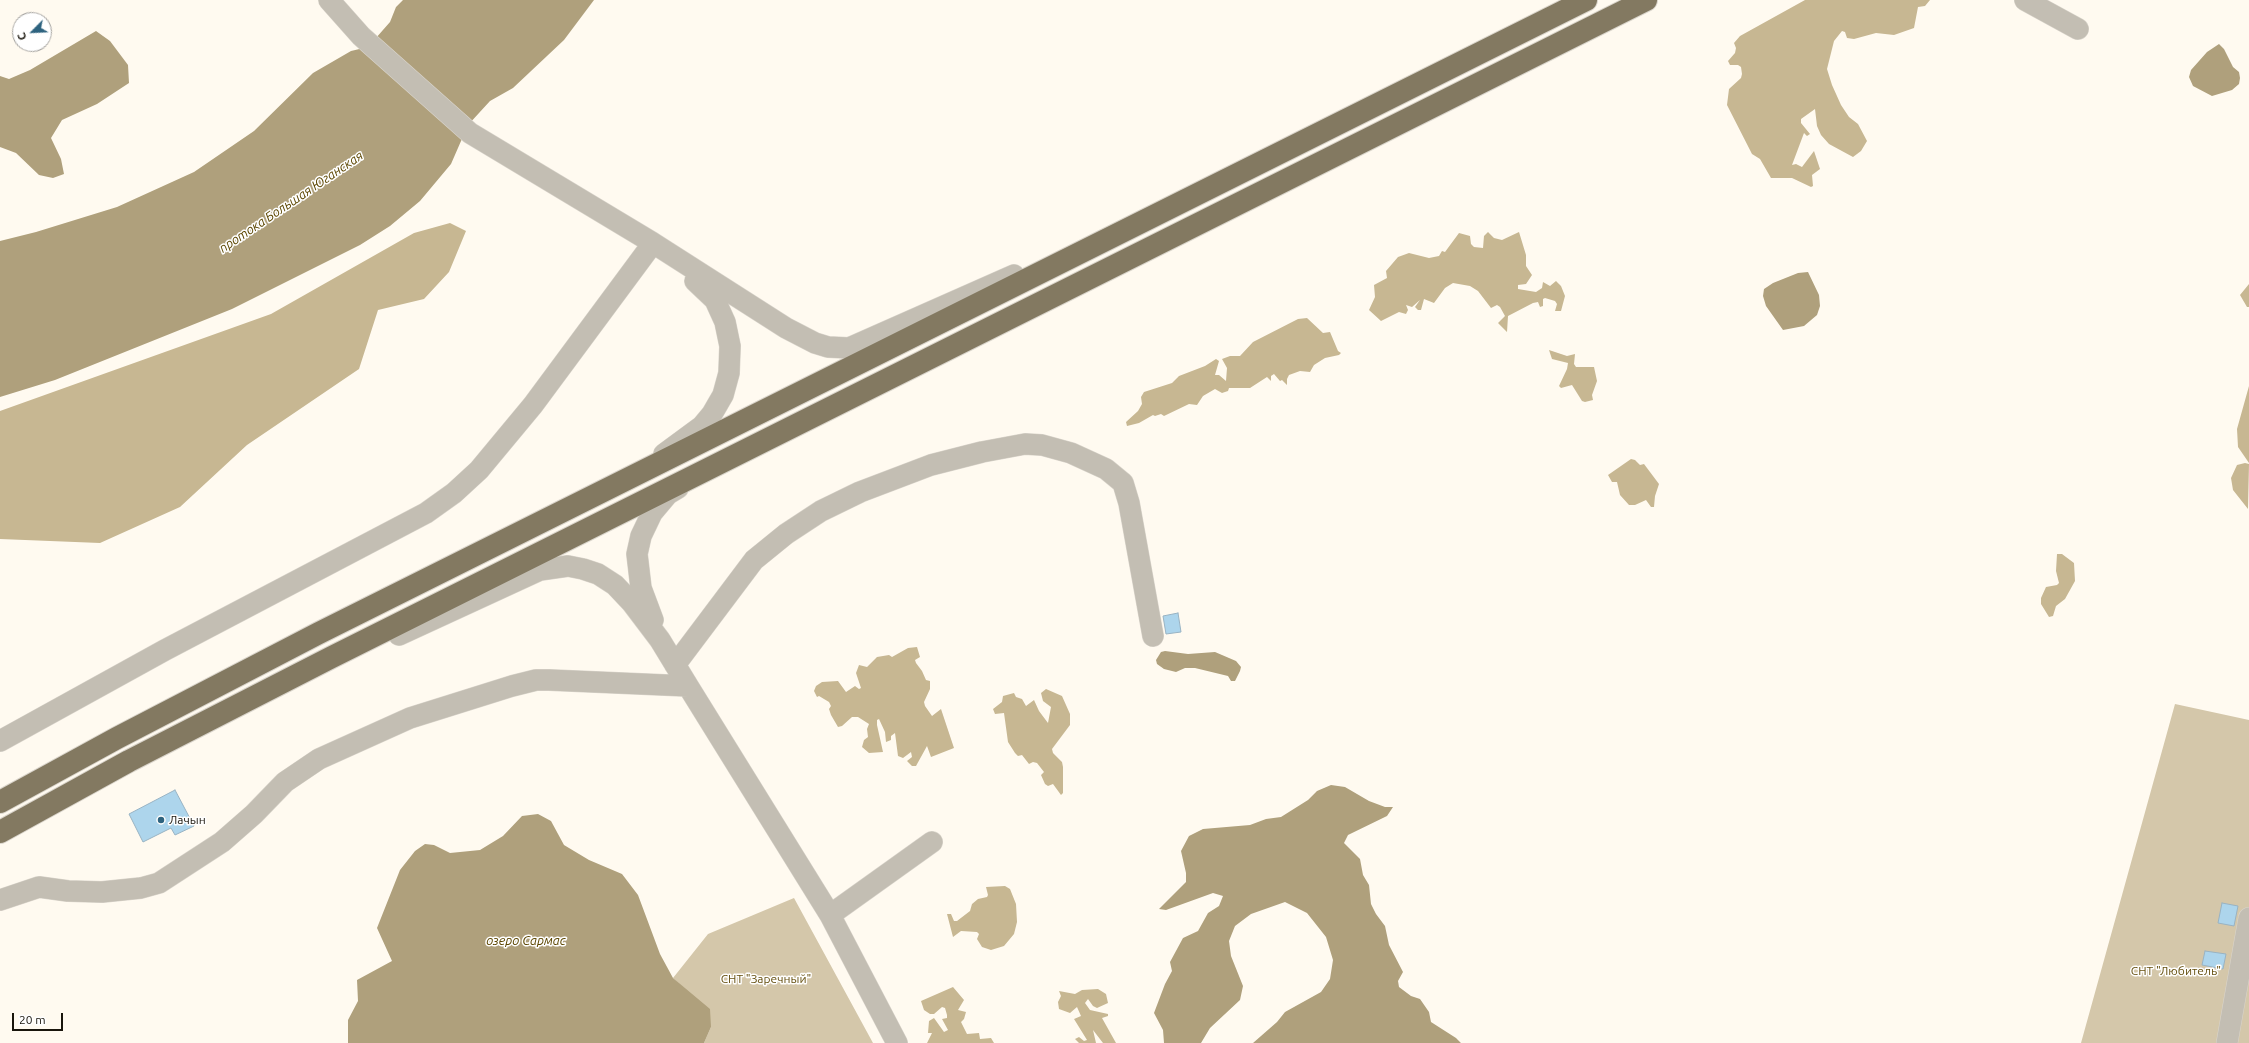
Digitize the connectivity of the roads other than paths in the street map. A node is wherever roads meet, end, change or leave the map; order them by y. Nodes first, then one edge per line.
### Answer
1 (329, 0) edge
2 (1586, 0) edge
3 (1646, 0) edge
4 (2025, 0) edge
5 (2078, 29) dead end
6 (1148, 220) junction
7 (661, 249) junction
8 (698, 473) junction
9 (631, 478) junction
10 (1153, 636) dead end
11 (660, 640) junction
12 (332, 657) junction
13 (675, 664) junction
14 (688, 686) junction
15 (0, 741) edge
16 (0, 802) edge
17 (0, 832) edge
18 (932, 842) dead end
19 (0, 900) edge
20 (830, 915) junction
21 (2249, 918) edge
22 (897, 1043) edge
23 (2227, 1043) edge

1 - 7 street
2 - 6 highway
3 - 8 highway
4 - 5 street
6 - 7 street
6 - 9 highway
7 - 9 street
7 - 15 street
8 - 11 street
8 - 12 highway
9 - 16 highway
10 - 13 street
11 - 12 street
11 - 13 street
12 - 17 highway
13 - 14 street
14 - 19 street
14 - 20 street
18 - 20 street
20 - 22 street
21 - 23 street

